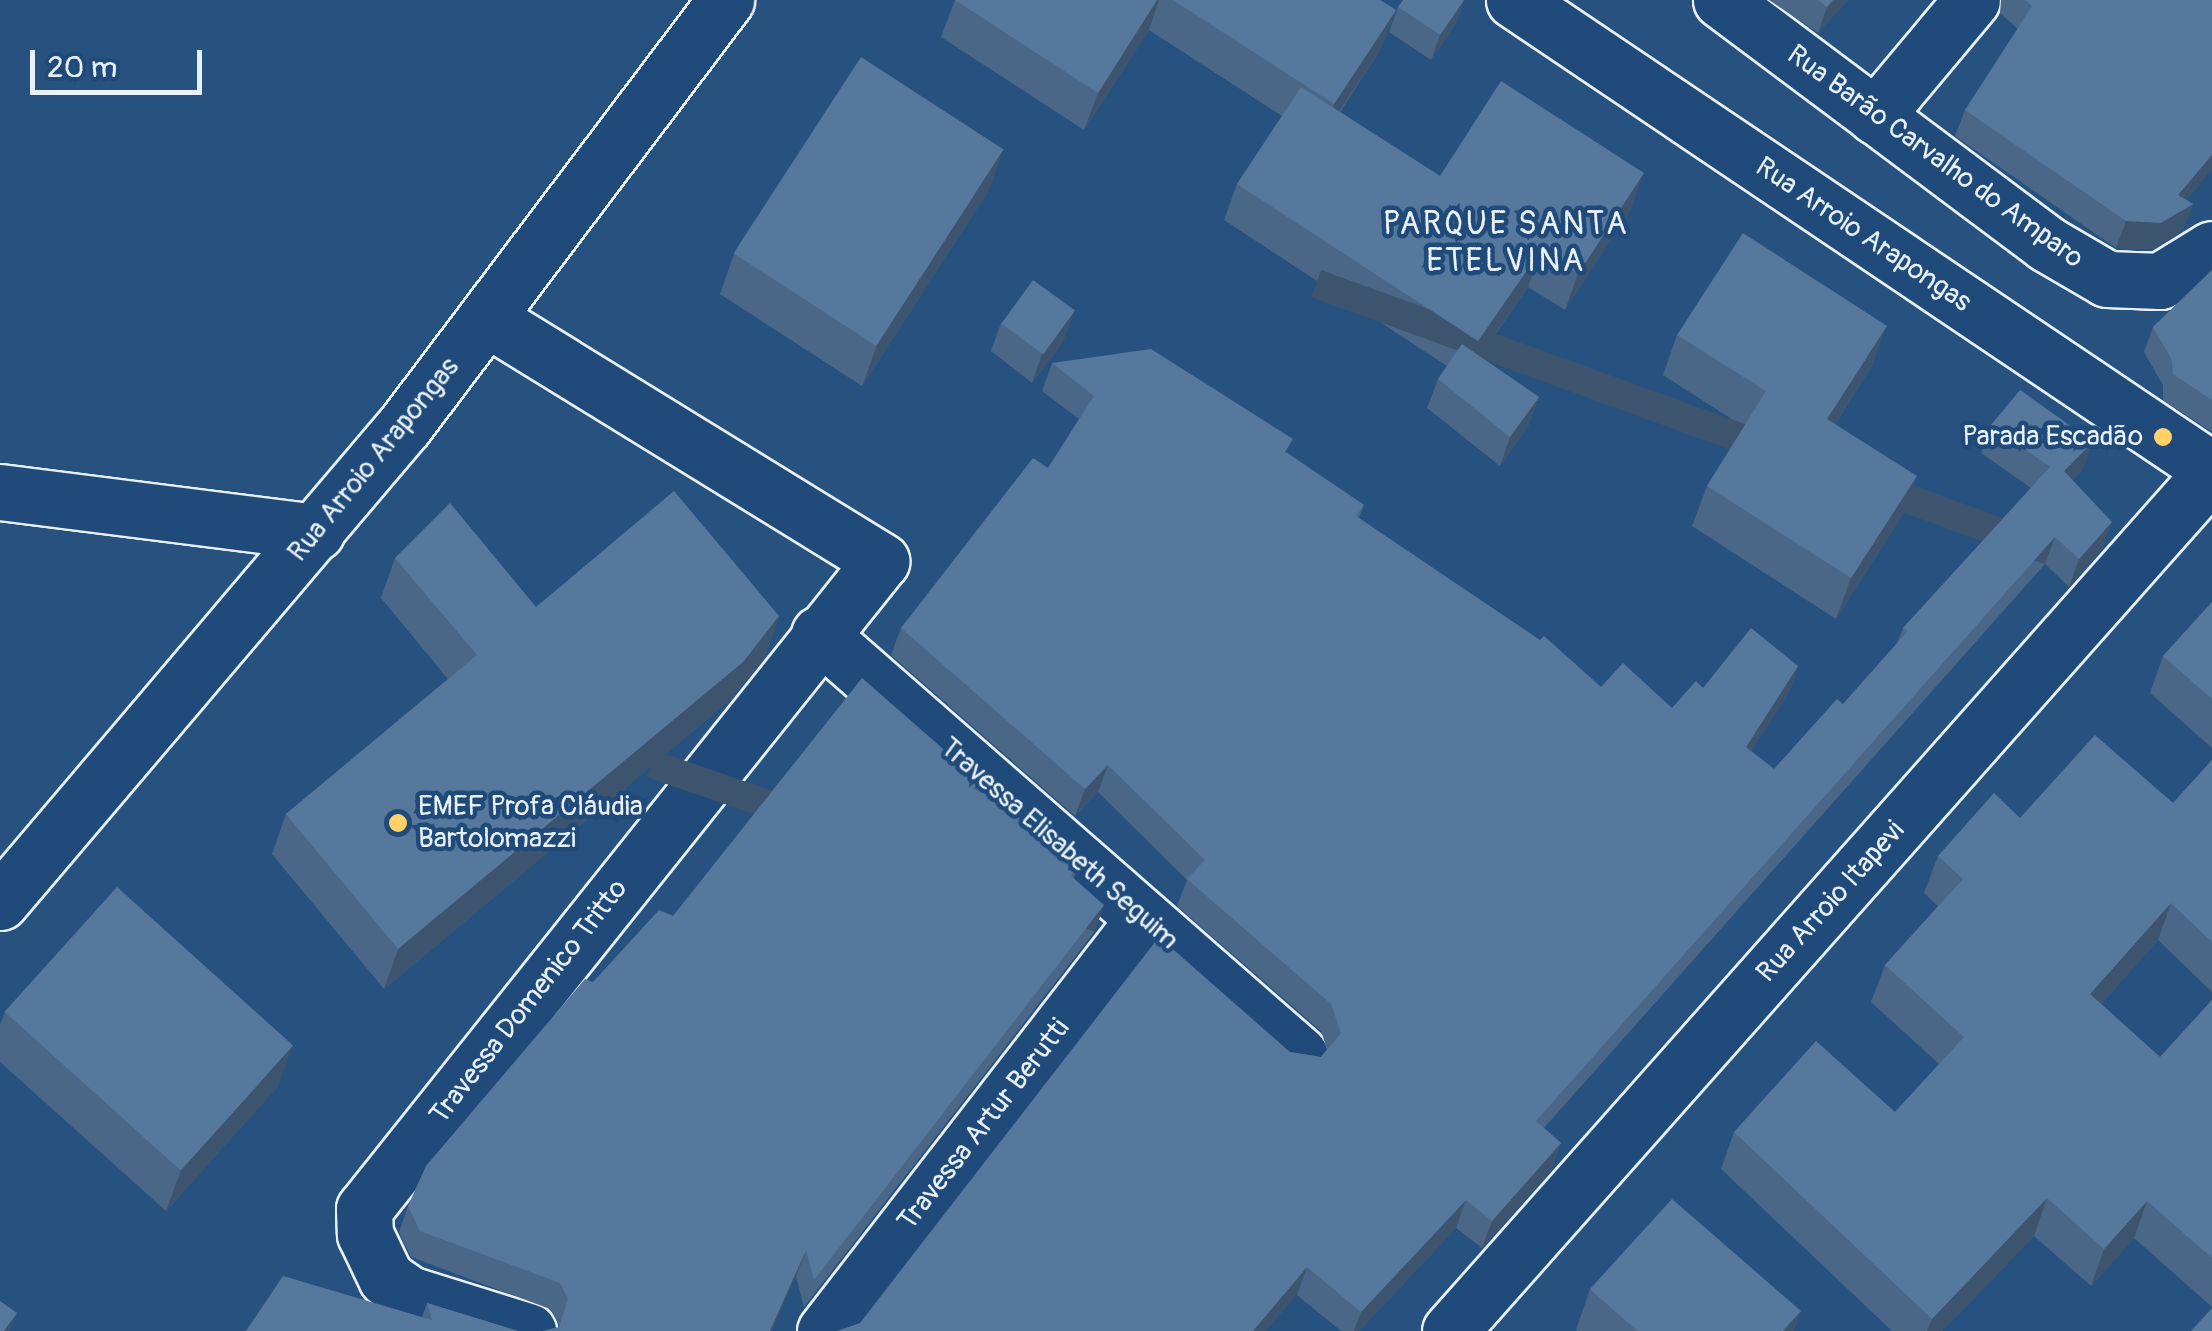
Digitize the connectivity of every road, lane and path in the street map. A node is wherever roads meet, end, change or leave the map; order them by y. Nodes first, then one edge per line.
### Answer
1 (726, 0) edge
2 (1514, 0) edge
3 (1721, 0) edge
4 (1972, 0) edge
5 (1875, 116) junction
6 (2212, 249) edge
7 (488, 319) junction
8 (2212, 471) edge
9 (0, 492) edge
10 (316, 532) junction
11 (819, 634) junction
12 (0, 902) edge
13 (1144, 919) junction
14 (1300, 1055) edge
15 (528, 1331) edge
16 (825, 1331) edge
17 (1450, 1331) edge

1 - 7 street, Rua Arroio Arapongas
2 - 8 street, Rua Arroio Arapongas
3 - 5 street, Rua Barão Carvalho do Amparo
4 - 5 street
5 - 6 street, Rua Barão Carvalho do Amparo
7 - 10 street, Rua Arroio Arapongas
7 - 11 street, Travessa Domenico Tritto
8 - 17 street, Rua Arroio Itapevi
9 - 10 street
10 - 12 street, Rua Arroio Arapongas
11 - 13 street, Travessa Elisabeth Seguim
11 - 15 street, Travessa Domenico Tritto
13 - 14 street, Travessa Elisabeth Seguim
13 - 16 street, Travessa Artur Berutti

